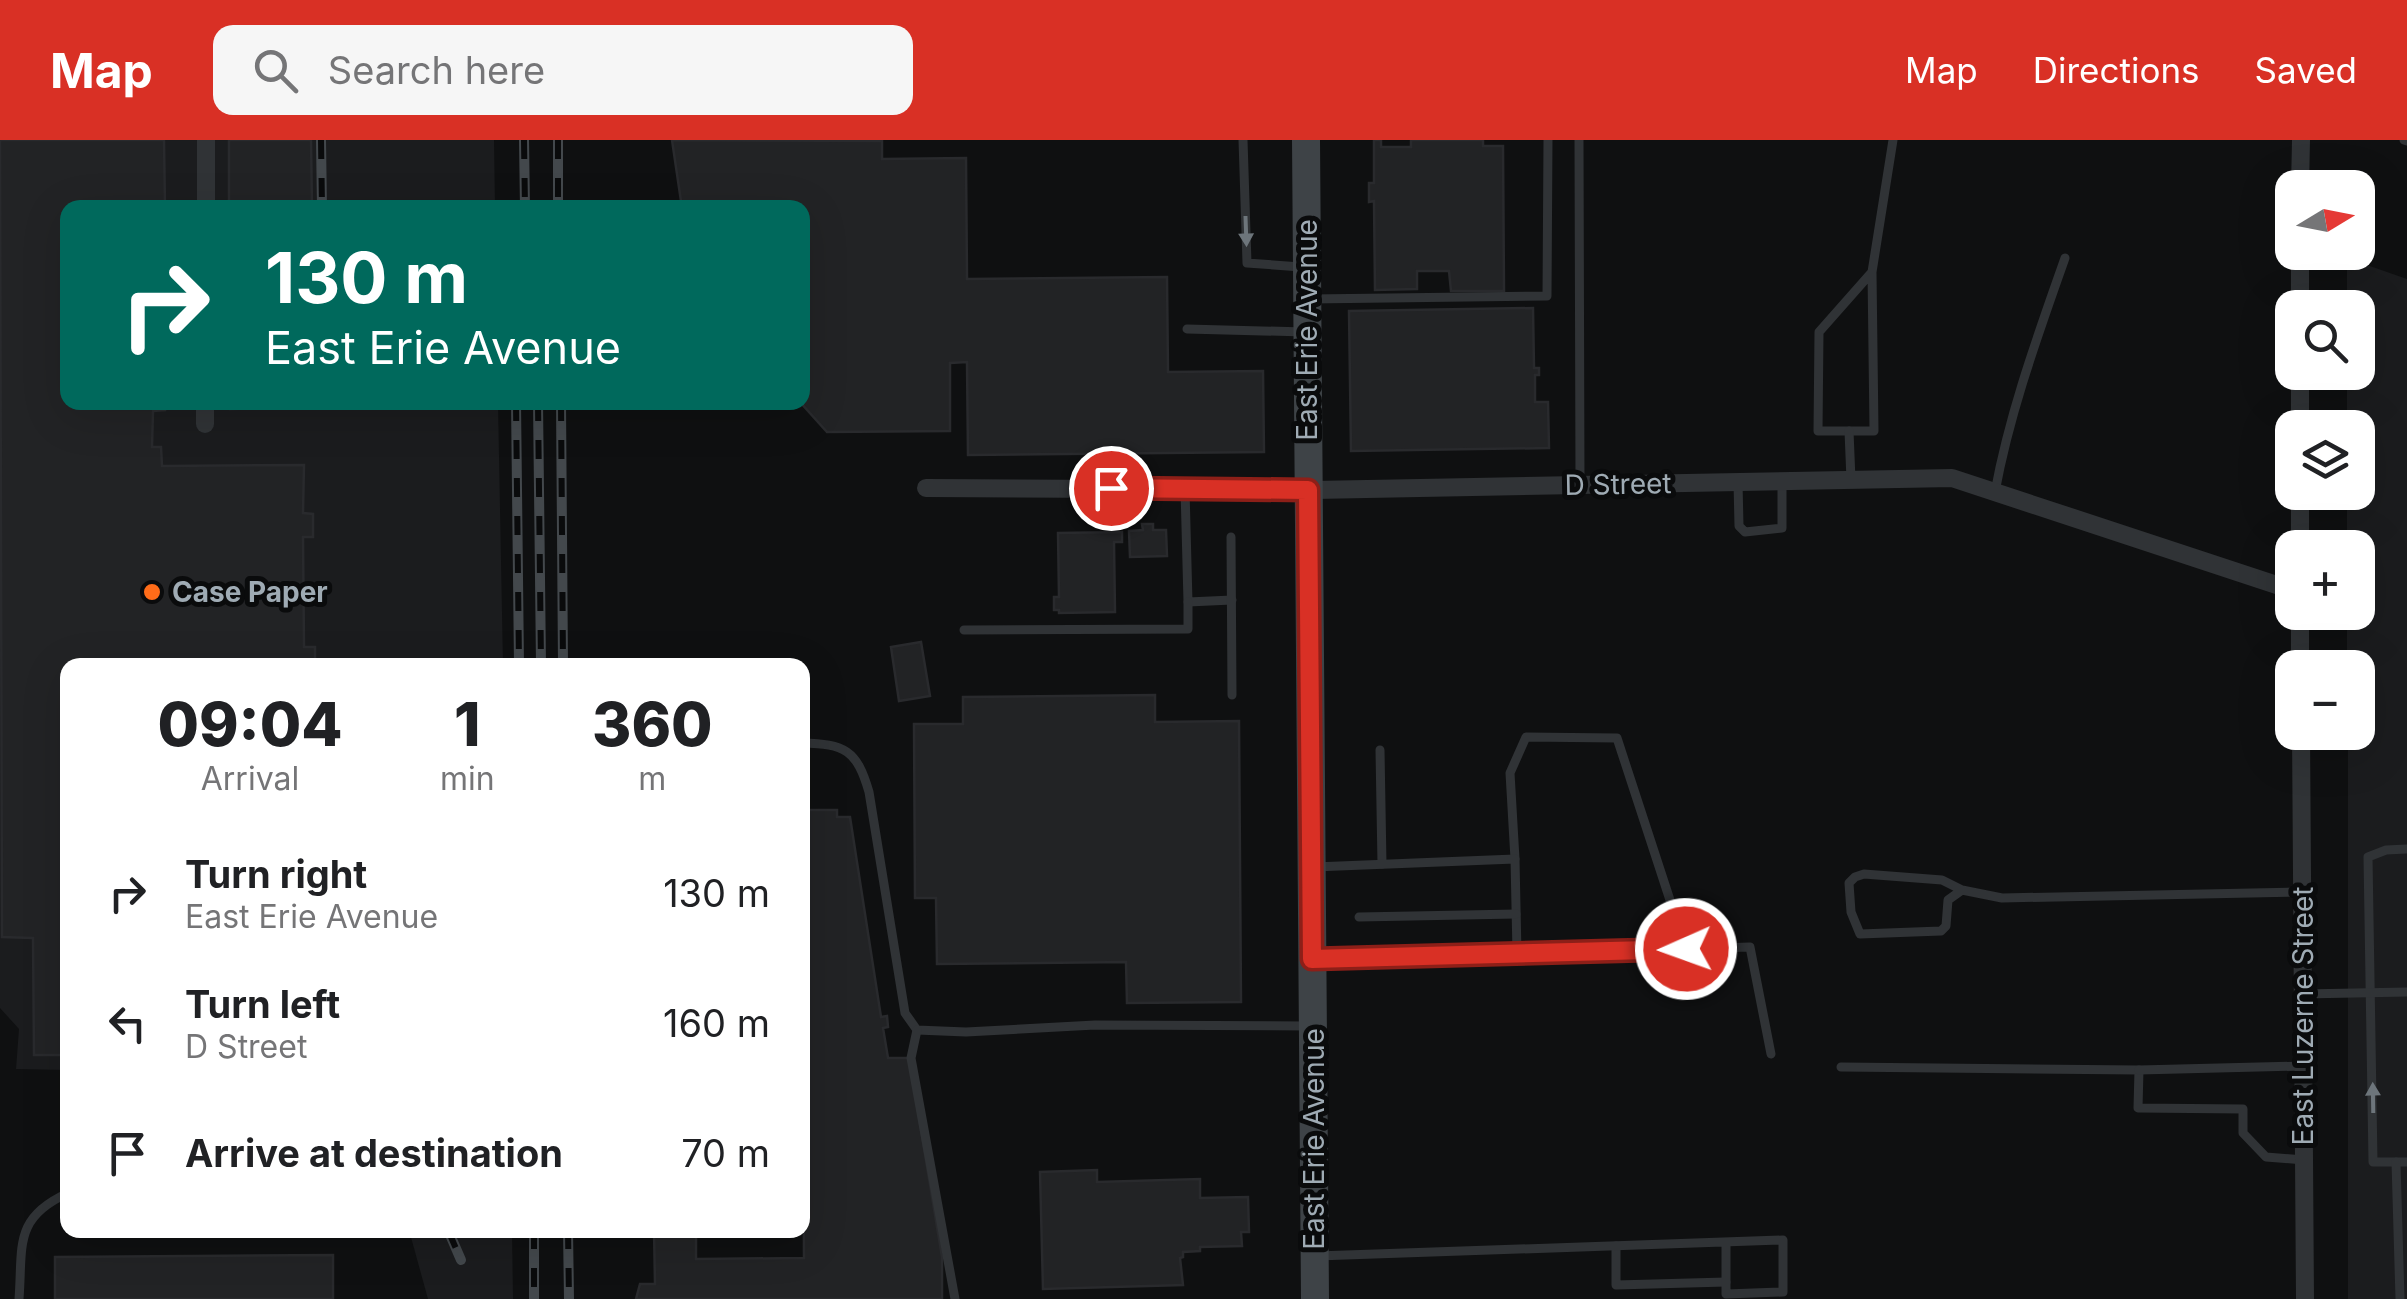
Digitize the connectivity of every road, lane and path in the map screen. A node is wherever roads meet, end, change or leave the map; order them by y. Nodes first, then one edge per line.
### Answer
1 (206, 140) edge
2 (1244, 140) edge
3 (1306, 140) edge
4 (1548, 140) edge
5 (1579, 140) edge
6 (1892, 140) edge
7 (2300, 140) edge
8 (2300, 170) edge
9 (206, 200) edge
10 (2065, 258) dead end
11 (1307, 267) junction
12 (1872, 272) junction
13 (1307, 300) junction
14 (1187, 329) dead end
15 (1307, 332) junction
16 (205, 410) edge
17 (205, 424) dead end
18 (1850, 431) junction
19 (1851, 480) junction
20 (1782, 481) junction
21 (1738, 482) junction
22 (1580, 485) junction
23 (926, 488) dead end
24 (1185, 489) junction
25 (1308, 490) junction
26 (1995, 492) junction
27 (1232, 537) dead end
28 (2275, 584) edge
29 (1232, 600) junction
30 (1188, 602) junction
31 (964, 630) dead end
32 (1232, 695) dead end
33 (810, 743) edge
34 (1380, 750) dead end
35 (2301, 750) edge
36 (2407, 850) edge
37 (1515, 859) junction
38 (1382, 864) junction
39 (1312, 867) junction
40 (1962, 890) junction
41 (2302, 892) junction
42 (1516, 914) junction
43 (1359, 917) dead end
44 (1686, 949) junction
45 (1517, 954) junction
46 (1312, 959) junction
47 (2371, 992) junction
48 (2407, 992) edge
49 (2303, 994) junction
50 (1313, 1026) junction
51 (917, 1030) junction
52 (1771, 1054) dead end
53 (2303, 1066) junction
54 (1841, 1068) dead end
55 (2139, 1070) junction
56 (2304, 1160) junction
57 (2402, 1162) edge
58 (60, 1196) edge
59 (1726, 1242) junction
60 (1616, 1246) junction
61 (1315, 1256) junction
62 (1726, 1282) junction
63 (19, 1299) edge
64 (955, 1299) edge
65 (1315, 1299) edge
66 (2305, 1299) edge
67 (2400, 1299) edge

1 - 9 street
2 -> 11 lane
3 - 11 main road, East Erie Avenue
4 - 13 lane
5 - 22 lane
6 - 12 lane
7 - 8 street
10 - 26 lane
11 - 13 main road, East Erie Avenue
12 - 18 lane
12 - 18 lane
13 - 15 main road, East Erie Avenue
14 - 15 lane
15 - 25 main road, East Erie Avenue
16 - 17 street
18 - 19 lane
19 - 20 street, D Street
19 - 26 street, D Street
20 - 21 street, D Street
20 - 21 lane
21 - 22 street, D Street
22 - 25 street, D Street
23 - 24 street, D Street
24 - 25 street, D Street
24 - 30 lane
25 - 39 main road, East Erie Avenue
26 - 28 street, D Street
27 - 29 lane
29 - 30 lane
29 - 32 lane
30 - 31 lane
33 - 51 lane
34 - 38 lane
35 - 41 street, East Luzerne Street
36 - 47 lane
37 - 38 lane
37 - 42 lane
37 - 44 lane
38 - 39 lane
39 - 46 main road, East Erie Avenue
40 - 40 lane
40 - 41 lane
41 - 49 street, East Luzerne Street
42 - 43 lane
42 - 45 lane
44 - 45 lane
44 - 52 lane
45 - 46 lane
46 - 50 main road, East Erie Avenue
47 - 48 lane
47 - 49 lane
57 -> 47 lane
49 - 53 street, East Luzerne Street
50 - 51 lane
50 - 61 main road, East Erie Avenue
51 - 64 lane
53 - 55 lane
53 - 56 street, East Luzerne Street
54 - 55 lane
55 - 56 lane
56 - 66 street, East Luzerne Street
57 - 67 lane
58 - 63 lane
59 - 60 lane
59 - 62 lane
59 - 62 lane
60 - 61 lane
60 - 62 lane
61 - 65 main road, East Erie Avenue

